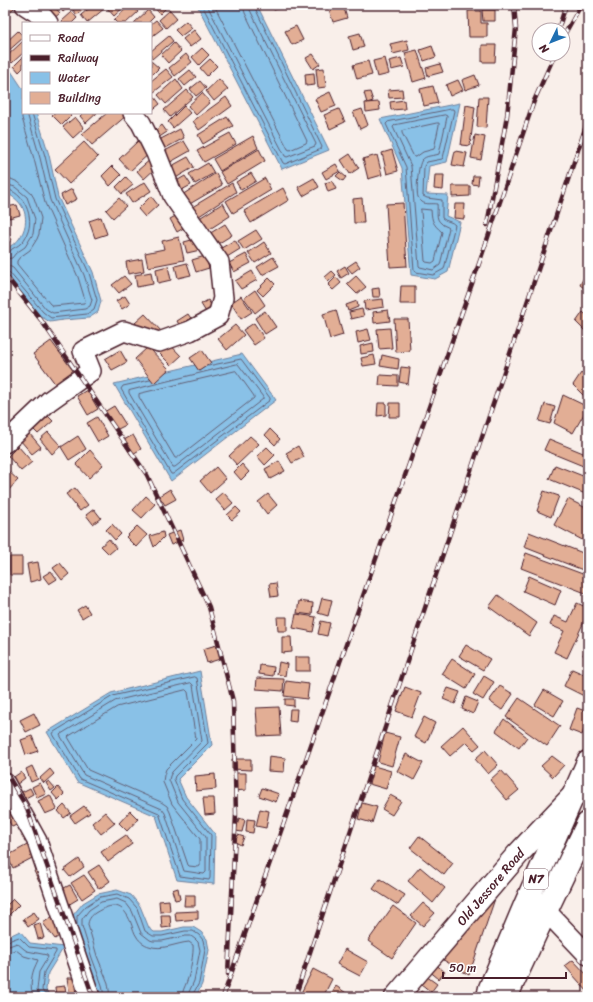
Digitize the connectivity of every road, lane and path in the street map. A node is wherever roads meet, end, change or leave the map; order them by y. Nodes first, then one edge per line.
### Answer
1 (25, 5) edge
2 (47, 22) edge
3 (134, 114) edge
4 (5, 443) edge
5 (588, 762) edge
6 (5, 782) edge
7 (581, 788) edge
8 (588, 823) edge
9 (546, 911) junction
10 (588, 955) edge
11 (90, 997) edge
12 (396, 997) edge
13 (488, 997) edge
14 (506, 997) edge

1 - 2 street
3 - 4 street
5 - 7 main road, N7
6 - 11 street
7 - 12 main road, Old Jessore Road
7 - 13 main road, N7
8 - 9 main road, N7
9 - 10 street
9 - 14 main road, N7

